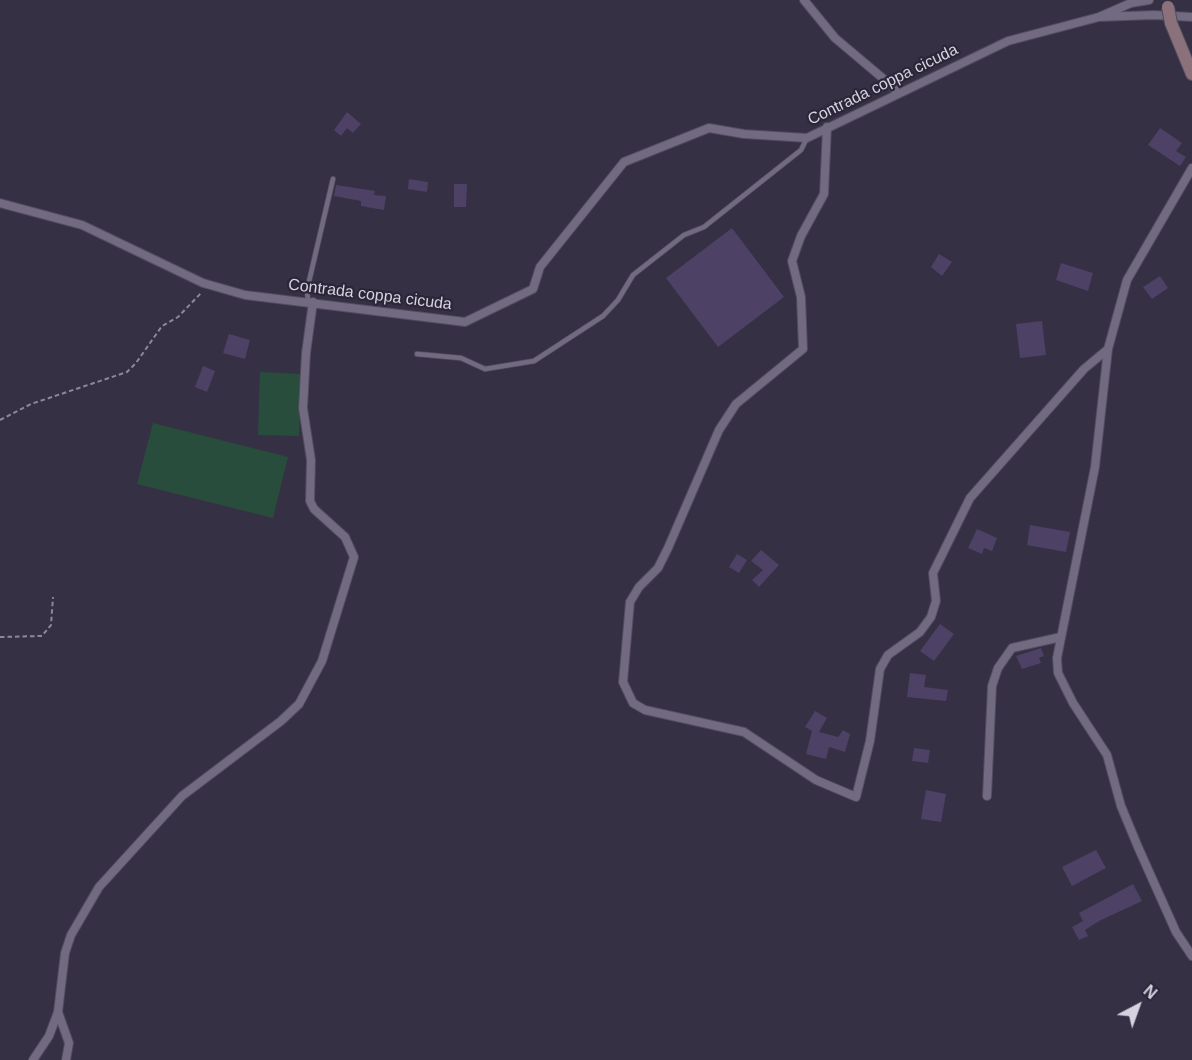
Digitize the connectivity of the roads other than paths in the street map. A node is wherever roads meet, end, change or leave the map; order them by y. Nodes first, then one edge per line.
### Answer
1 (804, 0) edge
2 (1149, 0) edge
3 (1167, 4) edge
4 (1098, 17) junction
5 (1192, 17) edge
6 (1188, 58) edge
7 (1192, 74) edge
8 (897, 94) junction
9 (827, 127) junction
10 (807, 138) junction
11 (1192, 168) edge
12 (333, 179) dead end
13 (0, 203) edge
14 (310, 302) junction
15 (1107, 349) junction
16 (417, 354) dead end
17 (1062, 637) junction
18 (987, 796) dead end
19 (1192, 956) edge
20 (58, 1012) junction
21 (33, 1060) edge
22 (66, 1060) edge

1 - 8 street
2 - 4 street, Contrada coppa cicuda
3 - 6 main road, bridge
4 - 5 street
4 - 8 street, Contrada coppa cicuda
6 - 7 main road
8 - 9 street, Contrada coppa cicuda
9 - 10 street, Contrada coppa cicuda
9 - 15 street
10 - 14 street, Contrada coppa cicuda
10 - 16 lane
11 - 15 street
12 - 14 lane
13 - 14 street, Contrada coppa cicuda
14 - 20 street
15 - 17 street
17 - 18 street
17 - 19 street
20 - 21 street
20 - 22 street

